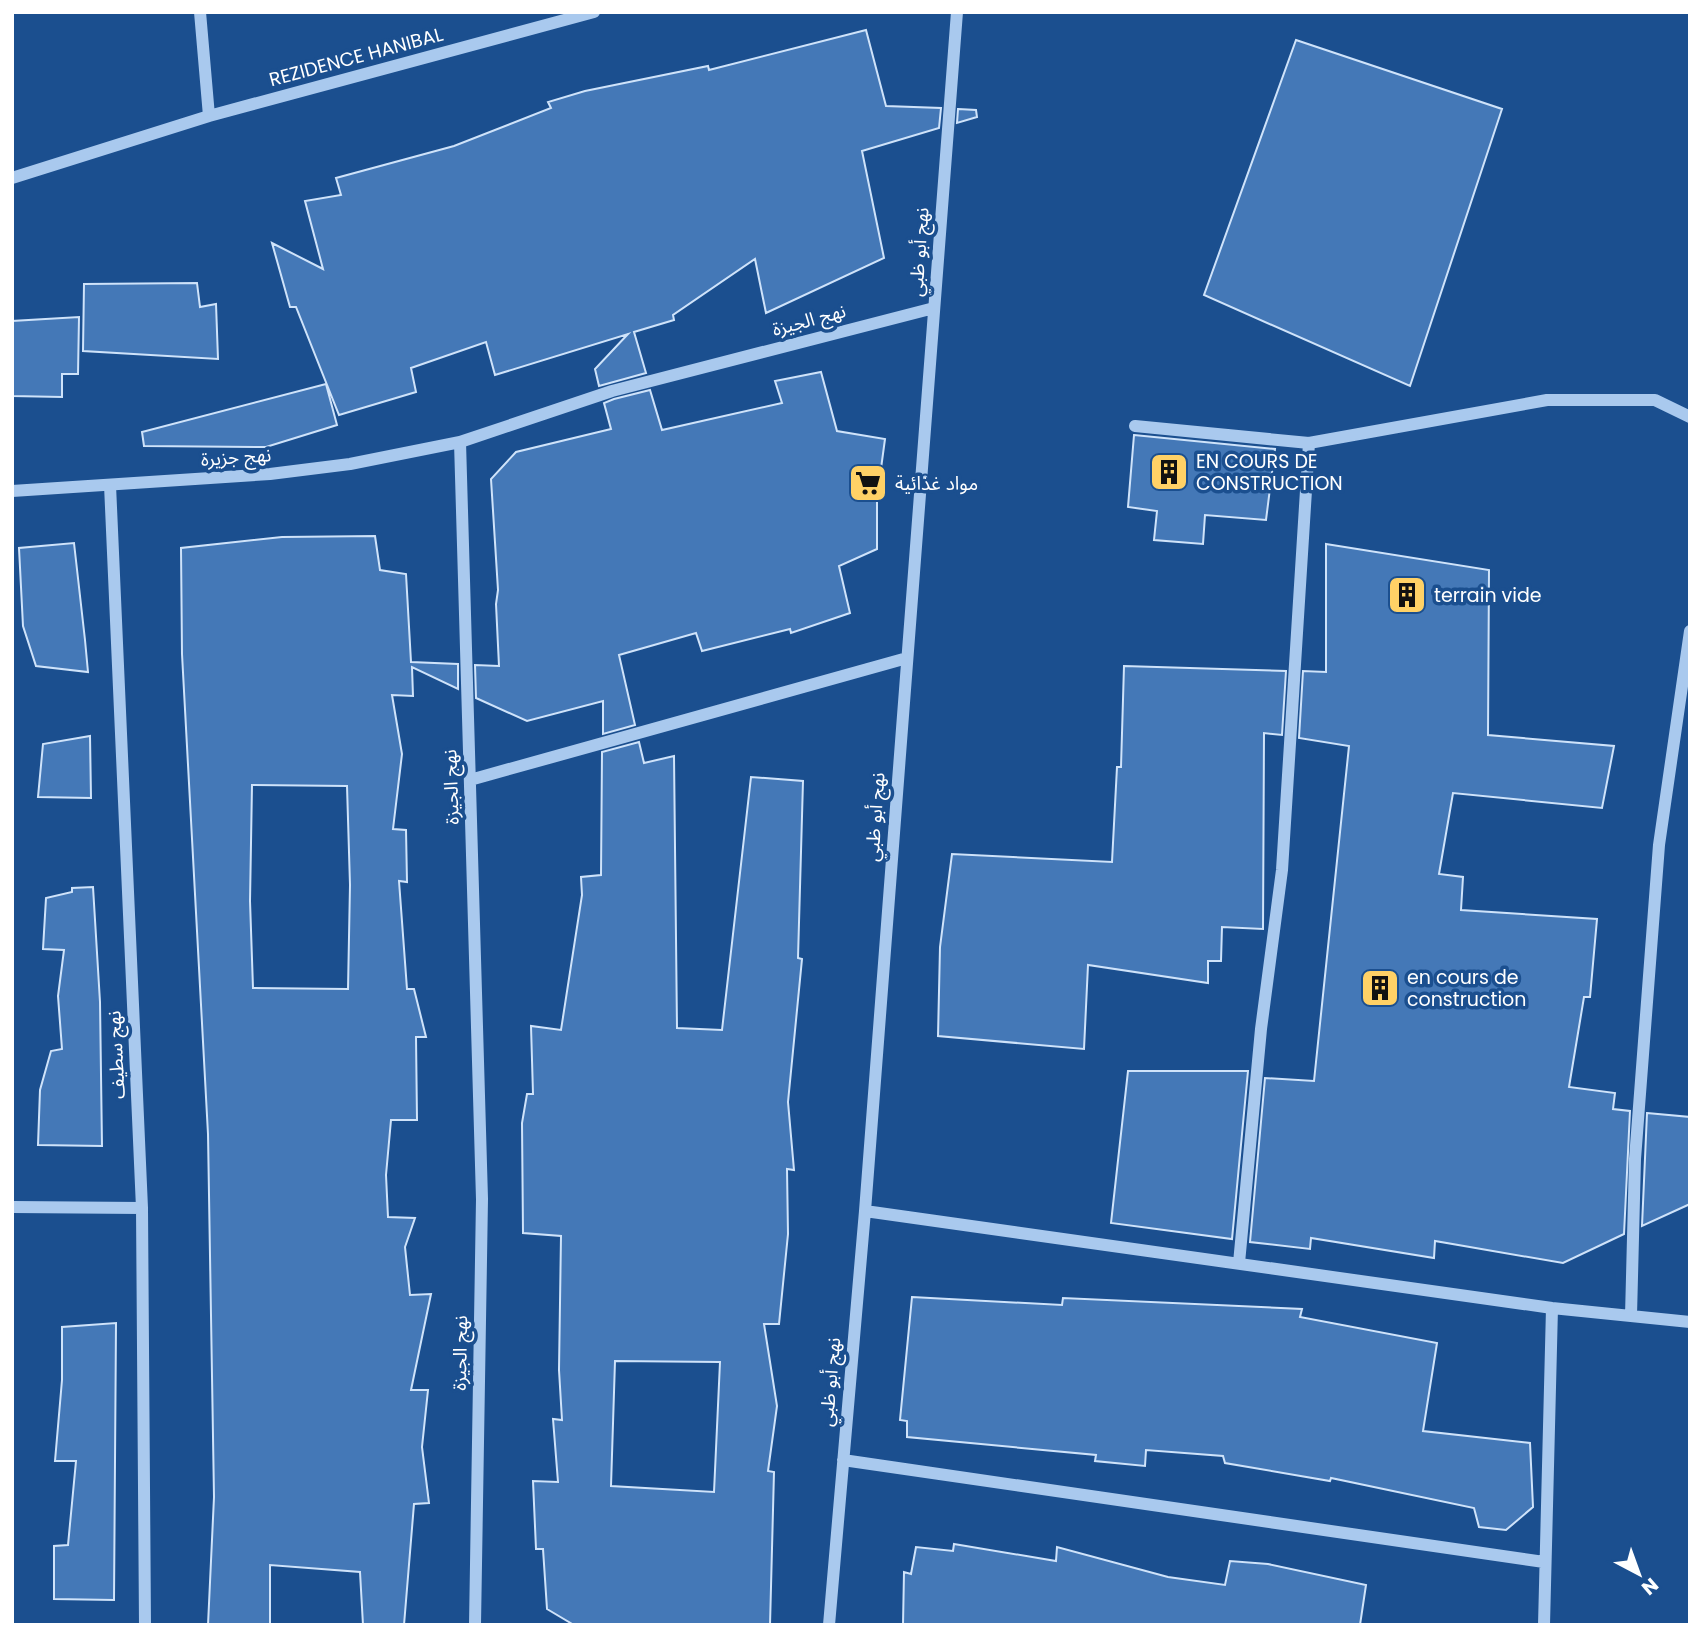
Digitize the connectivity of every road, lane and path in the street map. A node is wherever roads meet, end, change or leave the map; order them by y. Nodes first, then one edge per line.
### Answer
1 (200, 12) edge
2 (594, 12) edge
3 (957, 12) edge
4 (209, 116) junction
5 (12, 178) edge
6 (933, 308) junction
7 (1690, 417) edge
8 (1135, 426) dead end
9 (460, 442) junction
10 (1309, 443) junction
11 (110, 485) junction
12 (12, 491) edge
13 (1690, 631) edge
14 (907, 657) junction
15 (470, 780) junction
16 (12, 1207) edge
17 (142, 1208) junction
18 (865, 1212) junction
19 (1239, 1263) junction
20 (1552, 1308) junction
21 (1631, 1316) junction
22 (1690, 1322) edge
23 (843, 1460) junction
24 (1544, 1562) junction
25 (145, 1625) edge
26 (475, 1625) edge
27 (829, 1625) edge
28 (1544, 1625) edge

1 - 4 street
2 - 4 street, REZIDENCE HANIBAL
3 - 6 street, نهج أبو ظبي
4 - 5 street, REZIDENCE HANIBAL
6 - 9 street, نهج الجيزة
6 - 14 street, نهج أبو ظبي
7 - 10 street
8 - 10 street
9 - 11 street, نهج جزيرة
9 - 15 street, نهج الجيزة
10 - 19 street
11 - 12 street, نهج جزيرة
11 - 17 street, نهج سطيف
13 - 21 street
14 - 15 street
14 - 18 street, نهج أبو ظبي
15 - 26 street, نهج الجيزة
16 - 17 street
17 - 25 street, نهج سطيف
18 - 19 street
18 - 23 street, نهج أبو ظبي
19 - 20 street
20 - 21 street
20 - 24 street
21 - 22 street
23 - 24 street
23 - 27 street, نهج أبو ظبي
24 - 28 street

